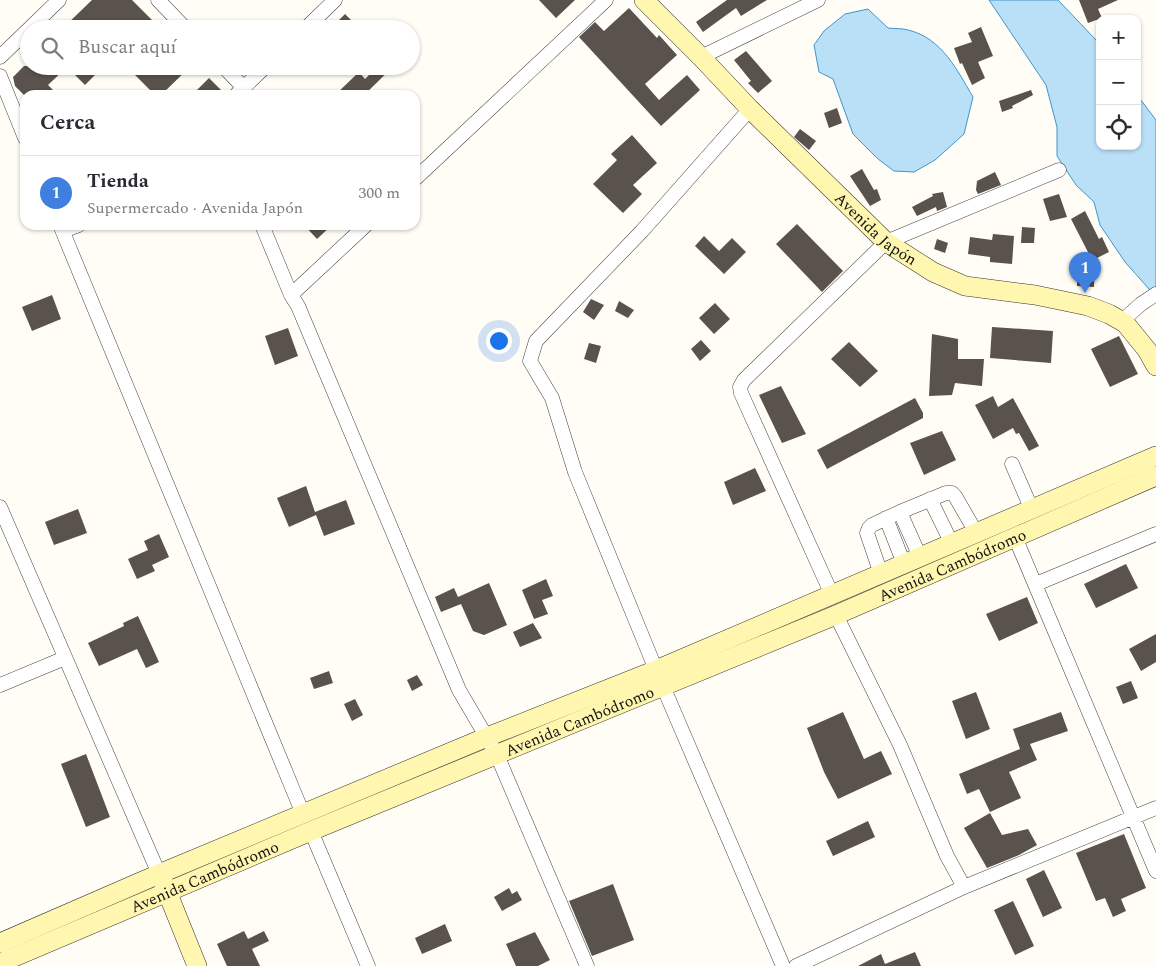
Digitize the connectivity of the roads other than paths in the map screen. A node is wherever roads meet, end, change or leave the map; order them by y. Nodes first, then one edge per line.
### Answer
1 (59, 0) edge
2 (158, 0) edge
3 (335, 0) edge
4 (606, 0) edge
5 (644, 0) edge
6 (818, 0) edge
7 (38, 20) edge
8 (177, 20) edge
9 (314, 20) edge
10 (20, 38) edge
11 (0, 57) edge
12 (701, 57) junction
13 (229, 75) edge
14 (257, 75) edge
15 (0, 76) edge
16 (239, 90) edge
17 (241, 90) edge
18 (750, 110) junction
19 (20, 126) edge
20 (1058, 170) dead end
21 (420, 174) edge
22 (63, 230) edge
23 (264, 230) edge
24 (361, 230) edge
25 (886, 242) junction
26 (1156, 294) edge
27 (291, 296) junction
28 (1122, 321) junction
29 (1156, 366) edge
30 (1156, 456) edge
31 (1012, 464) dead end
32 (1156, 476) edge
33 (930, 499) junction
34 (0, 507) edge
35 (1032, 510) junction
36 (900, 512) junction
37 (886, 518) junction
38 (976, 534) junction
39 (1156, 534) edge
40 (1015, 536) junction
41 (952, 544) junction
42 (912, 561) junction
43 (882, 574) junction
44 (1036, 584) junction
45 (832, 595) junction
46 (836, 615) junction
47 (65, 658) junction
48 (659, 678) junction
49 (0, 685) edge
50 (486, 737) junction
51 (497, 756) junction
52 (1156, 808) edge
53 (1134, 817) junction
54 (307, 823) junction
55 (1156, 871) edge
56 (159, 874) junction
57 (964, 887) junction
58 (167, 891) junction
59 (0, 942) edge
60 (0, 964) edge
61 (198, 966) edge
62 (368, 966) edge
63 (587, 966) edge
64 (783, 966) edge
65 (796, 966) edge

1 - 7 street
2 - 8 street
3 - 9 street
4 - 21 street
5 - 12 street, Avenida Japón
6 - 12 street
10 - 11 street
12 - 18 street, Avenida Japón
13 - 16 street
14 - 17 street
15 - 19 street
18 - 25 street, Avenida Japón
18 - 48 street
20 - 25 street
22 - 54 street
23 - 27 street
24 - 27 street
25 - 28 street, Avenida Japón
25 - 45 street
26 - 28 street
27 - 50 street
28 - 29 street, Avenida Japón
30 - 35 street, Avenida Cambódromo
31 - 35 street
32 - 40 street, Avenida Cambódromo
33 - 36 street
33 - 38 street
33 - 41 street
34 - 47 street
35 - 38 street, Avenida Cambódromo
36 - 37 street
36 - 42 street
37 - 42 street
37 - 43 street
38 - 41 street, Avenida Cambódromo
39 - 44 street
40 - 44 street
40 - 46 street, Avenida Cambódromo
41 - 42 street, Avenida Cambódromo
42 - 43 street, Avenida Cambódromo
43 - 45 street, Avenida Cambódromo
44 - 53 street
45 - 48 street, Avenida Cambódromo
46 - 48 street, Avenida Cambódromo
46 - 57 street
47 - 49 street
47 - 56 street
48 - 50 street, Avenida Cambódromo
48 - 51 street, Avenida Cambódromo
48 - 64 street
50 - 51 street
50 - 54 street, Avenida Cambódromo
51 - 54 street, Avenida Cambódromo
51 - 63 street
52 - 53 street
53 - 55 street
53 - 57 street
54 - 56 street, Avenida Cambódromo
54 - 58 street, Avenida Cambódromo
54 - 62 street
56 - 58 street
56 - 59 street, Avenida Cambódromo
57 - 65 street
58 - 60 street, Avenida Cambódromo
58 - 61 street

